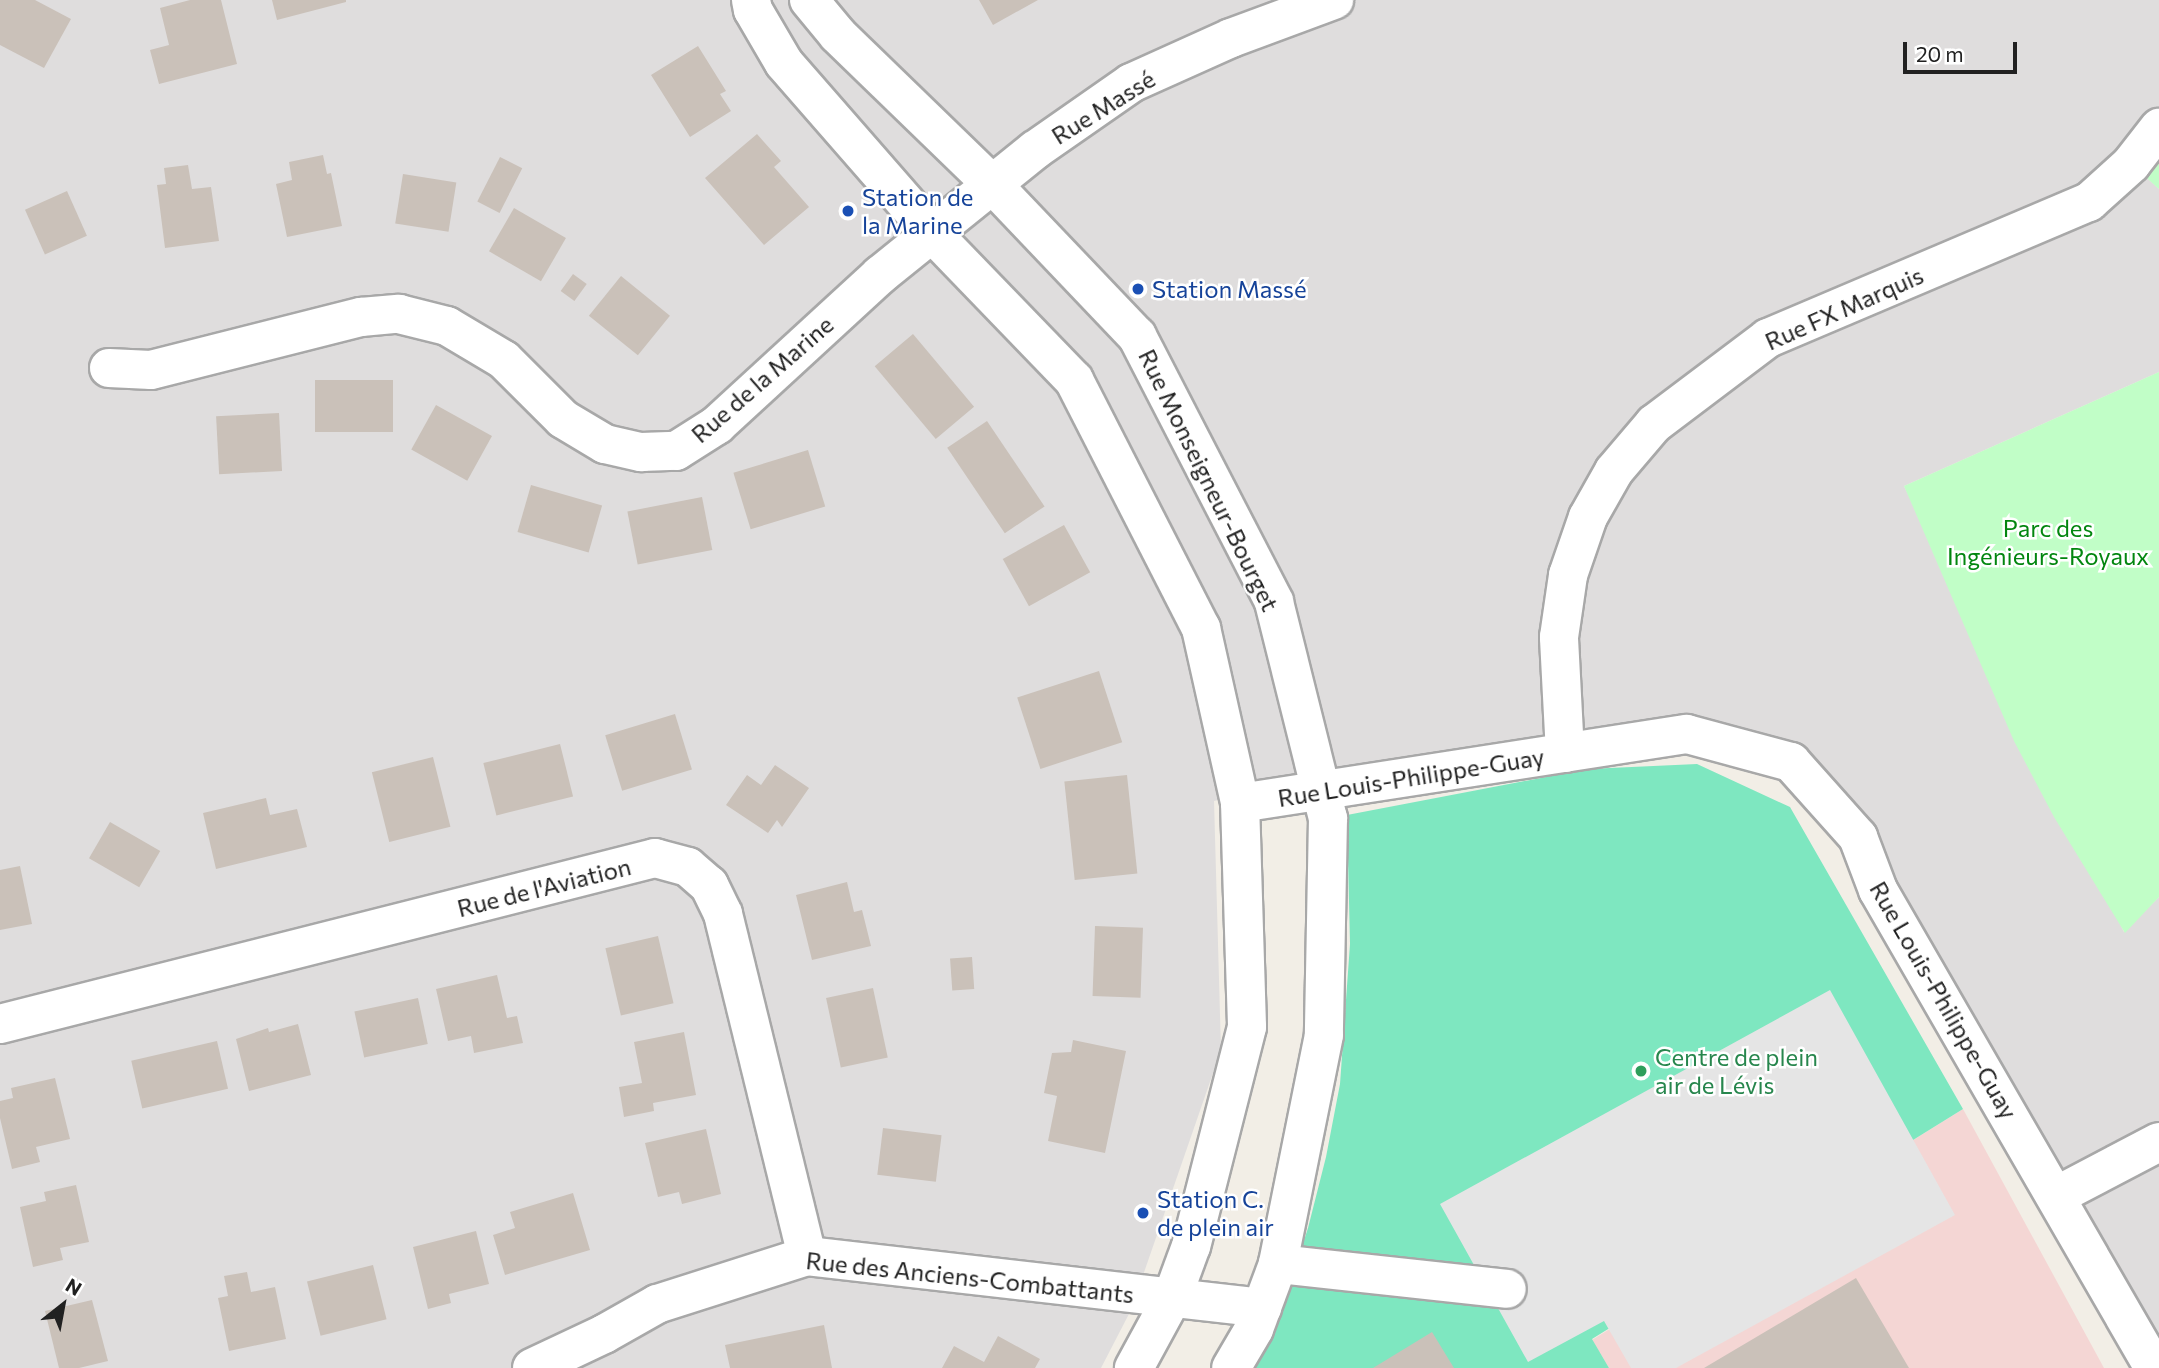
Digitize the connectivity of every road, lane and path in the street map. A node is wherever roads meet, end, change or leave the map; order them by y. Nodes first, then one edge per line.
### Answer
1 (751, 0) edge
2 (809, 0) edge
3 (1334, 0) edge
4 (2159, 128) edge
5 (993, 185) junction
6 (933, 233) junction
7 (109, 369) dead end
8 (1564, 753) junction
9 (1322, 791) junction
10 (1240, 803) junction
11 (0, 1024) edge
12 (2159, 1142) edge
13 (2056, 1196) junction
14 (807, 1256) junction
15 (1278, 1264) junction
16 (1507, 1289) dead end
17 (1172, 1298) junction
18 (1262, 1308) junction
19 (532, 1368) edge
20 (1134, 1368) edge
21 (1231, 1368) edge
22 (2154, 1368) edge

1 - 6 street
2 - 5 street, Rue Monseigneur-Bourget
3 - 5 street, Rue Massé
4 - 8 street, Rue FX Marquis
5 - 6 street, Rue Massé
5 - 9 street, Rue Monseigneur-Bourget
6 - 7 street, Rue de la Marine
6 - 10 street
8 - 9 street, Rue Louis-Philippe-Guay
8 - 13 street, Rue Louis-Philippe-Guay
9 - 10 street, Rue Louis-Philippe-Guay
9 - 15 street, Rue Monseigneur-Bourget
10 - 17 street
11 - 14 street, Rue de l'Aviation
12 - 13 street
13 - 22 street, Rue Louis-Philippe-Guay
14 - 17 street, Rue des Anciens-Combattants
14 - 19 street, Rue des Anciens-Combattants
15 - 16 street
15 - 18 street, Rue Monseigneur-Bourget
17 - 18 street, Rue des Anciens-Combattants
17 - 20 street
18 - 21 street, Rue Monseigneur-Bourget

